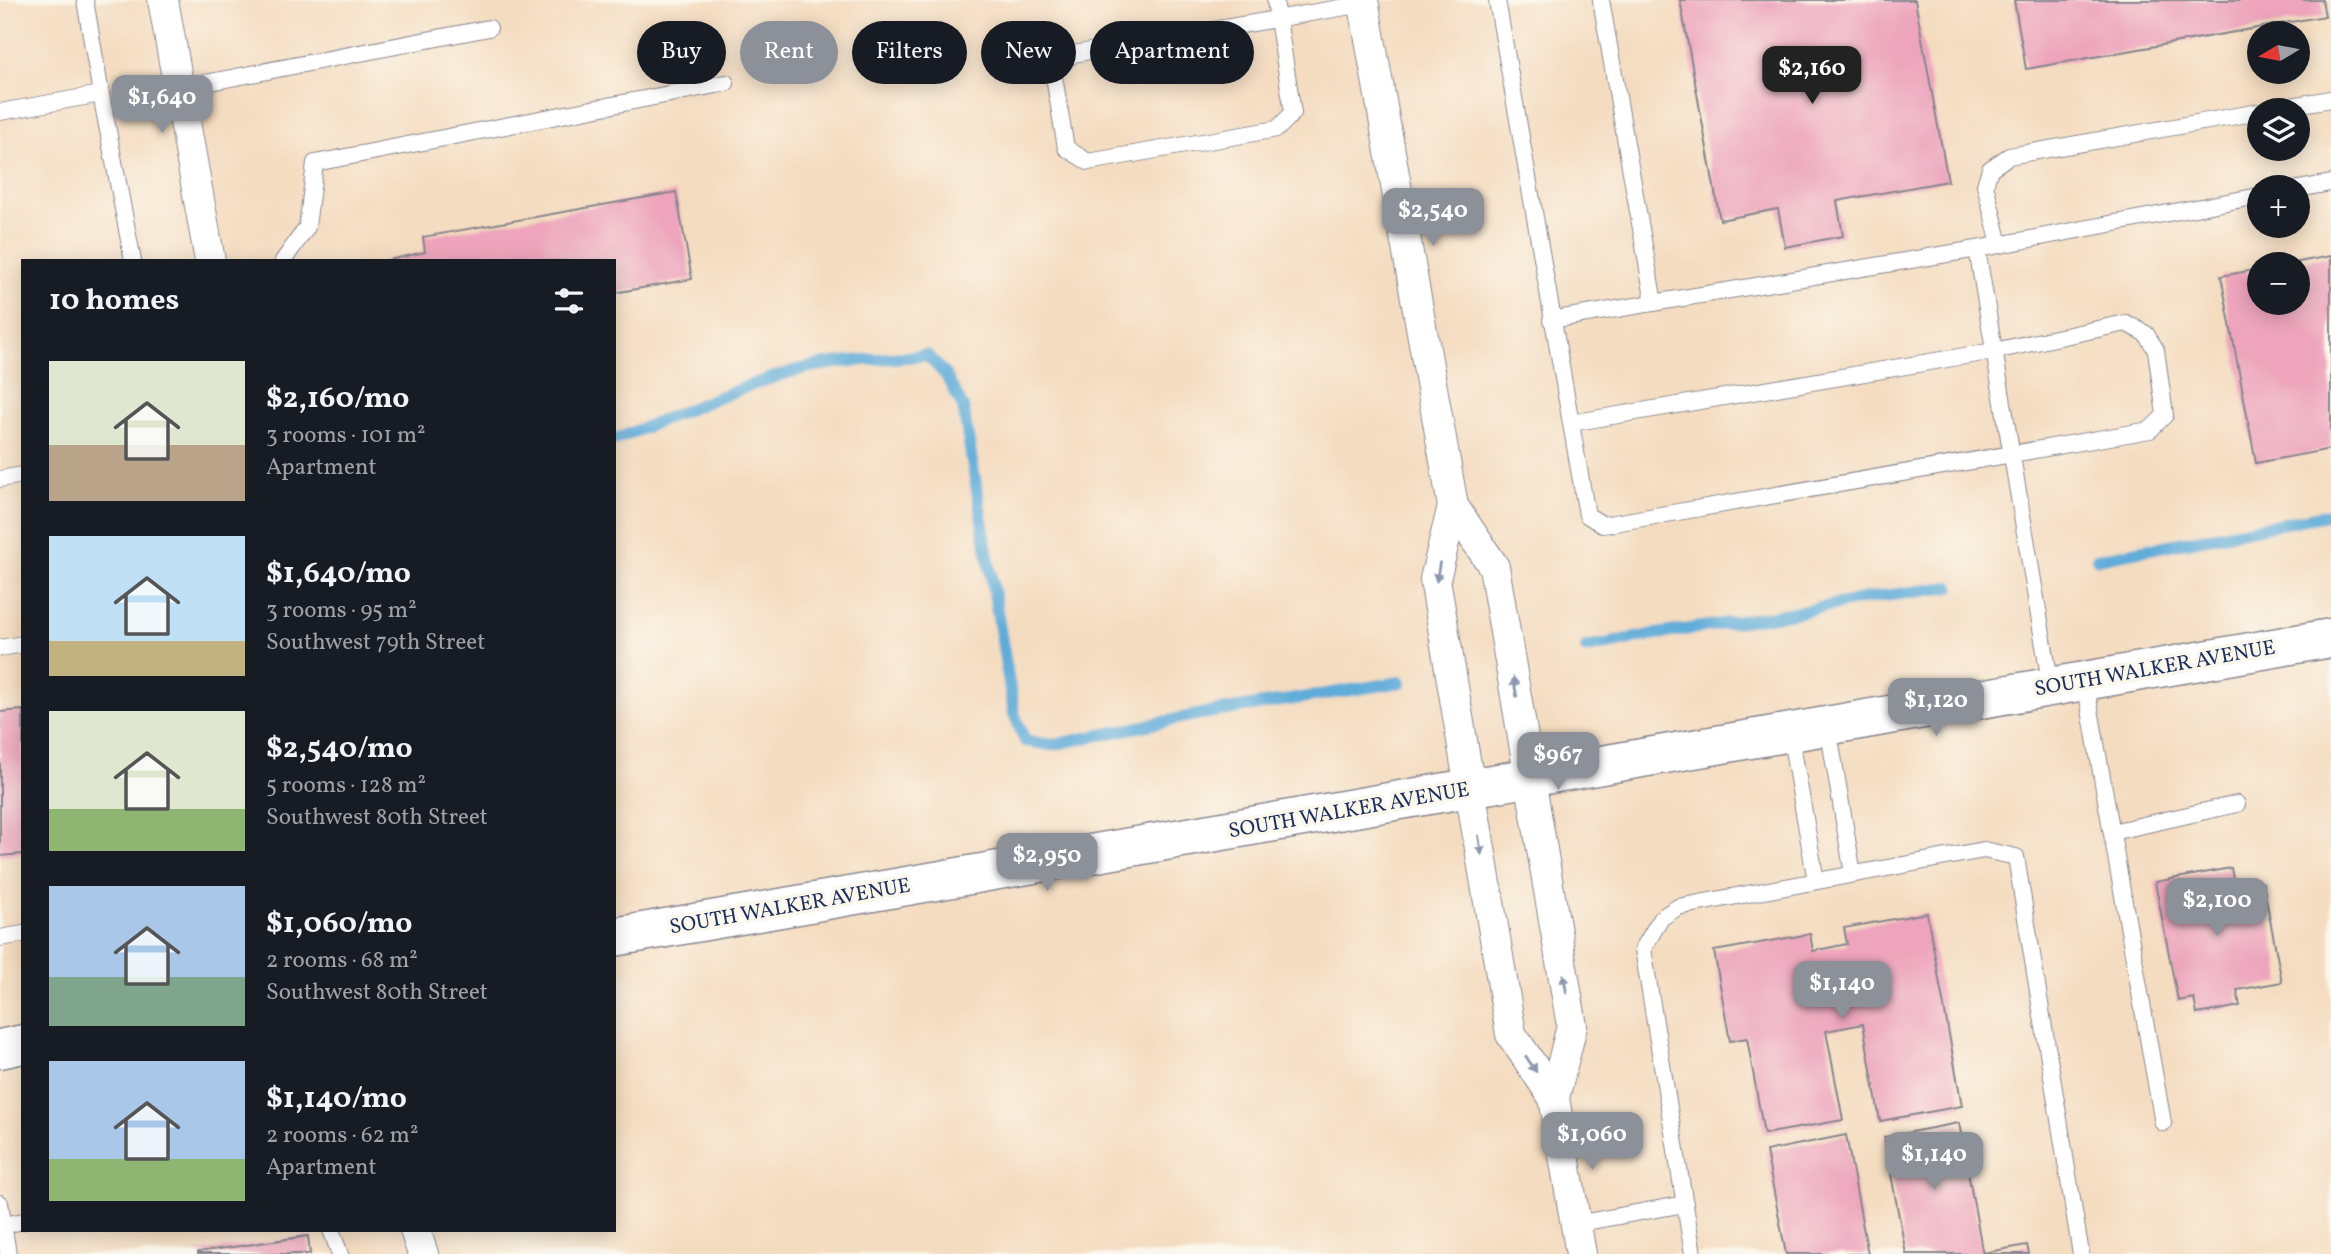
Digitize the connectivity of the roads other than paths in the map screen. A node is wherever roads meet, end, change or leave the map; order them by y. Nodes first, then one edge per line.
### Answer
1 (85, 0) edge
2 (163, 0) edge
3 (1275, 0) edge
4 (1497, 0) edge
5 (1601, 0) edge
6 (1363, 2) edge
7 (1278, 18) junction
8 (489, 28) dead end
9 (721, 84) edge
10 (179, 88) junction
11 (101, 94) junction
12 (2331, 99) edge
13 (2310, 103) edge
14 (0, 112) edge
15 (2247, 114) edge
16 (2331, 183) edge
17 (2310, 187) edge
18 (2247, 198) edge
19 (2000, 244) junction
20 (1977, 249) junction
21 (133, 259) edge
22 (210, 259) edge
23 (284, 259) edge
24 (1654, 303) junction
25 (1551, 320) junction
26 (1994, 351) junction
27 (1571, 423) junction
28 (2012, 455) junction
29 (21, 475) edge
30 (0, 479) edge
31 (1453, 506) junction
32 (2331, 638) edge
33 (21, 644) edge
34 (0, 648) edge
35 (2068, 684) junction
36 (1828, 727) junction
37 (1790, 733) junction
38 (1530, 779) junction
39 (1471, 790) junction
40 (2237, 804) dead end
41 (2112, 832) junction
42 (1853, 874) junction
43 (1816, 881) junction
44 (21, 934) edge
45 (616, 937) edge
46 (0, 938) edge
47 (21, 1044) edge
48 (0, 1049) edge
49 (1554, 1098) junction
50 (2163, 1123) dead end
51 (0, 1203) edge
52 (1685, 1205) junction
53 (21, 1221) edge
54 (1575, 1224) junction
55 (2, 1226) edge
56 (332, 1232) edge
57 (416, 1232) edge
58 (8, 1254) edge
59 (340, 1254) edge
60 (423, 1254) edge
61 (1581, 1254) edge
62 (1693, 1254) edge
63 (2081, 1254) edge

1 - 11 lane
2 - 10 street
3 - 7 lane
4 - 25 lane
5 - 24 lane
6 - 7 lane
6 - 31 street
7 - 7 lane
8 - 10 lane
9 - 23 lane
10 - 22 street
11 - 14 lane
11 - 21 lane
12 - 13 lane
15 - 19 lane
16 - 17 lane
18 - 19 lane
19 - 20 lane
20 - 24 lane
20 - 26 lane
24 - 25 lane
25 - 27 lane
26 - 27 lane
26 - 28 lane
26 - 28 lane
27 - 28 lane
28 - 35 lane
29 - 30 lane
38 -> 31 street
31 -> 39 street
32 - 35 main road, SOUTH WALKER AVENUE
33 - 34 lane
35 - 36 main road, SOUTH WALKER AVENUE
35 - 41 lane
36 - 37 main road, SOUTH WALKER AVENUE
36 - 42 lane
37 - 38 main road, SOUTH WALKER AVENUE
37 - 43 lane
38 - 39 main road, SOUTH WALKER AVENUE
49 -> 38 street
39 - 45 main road, SOUTH WALKER AVENUE
39 -> 49 street
40 - 41 lane
41 - 50 lane
42 - 43 lane
42 - 63 lane
43 - 52 lane
44 - 46 lane
47 - 48 main road
49 - 54 street
51 - 55 lane
52 - 54 lane
52 - 62 lane
53 - 55 lane
54 - 61 street
55 - 58 lane
56 - 59 lane
57 - 60 street

